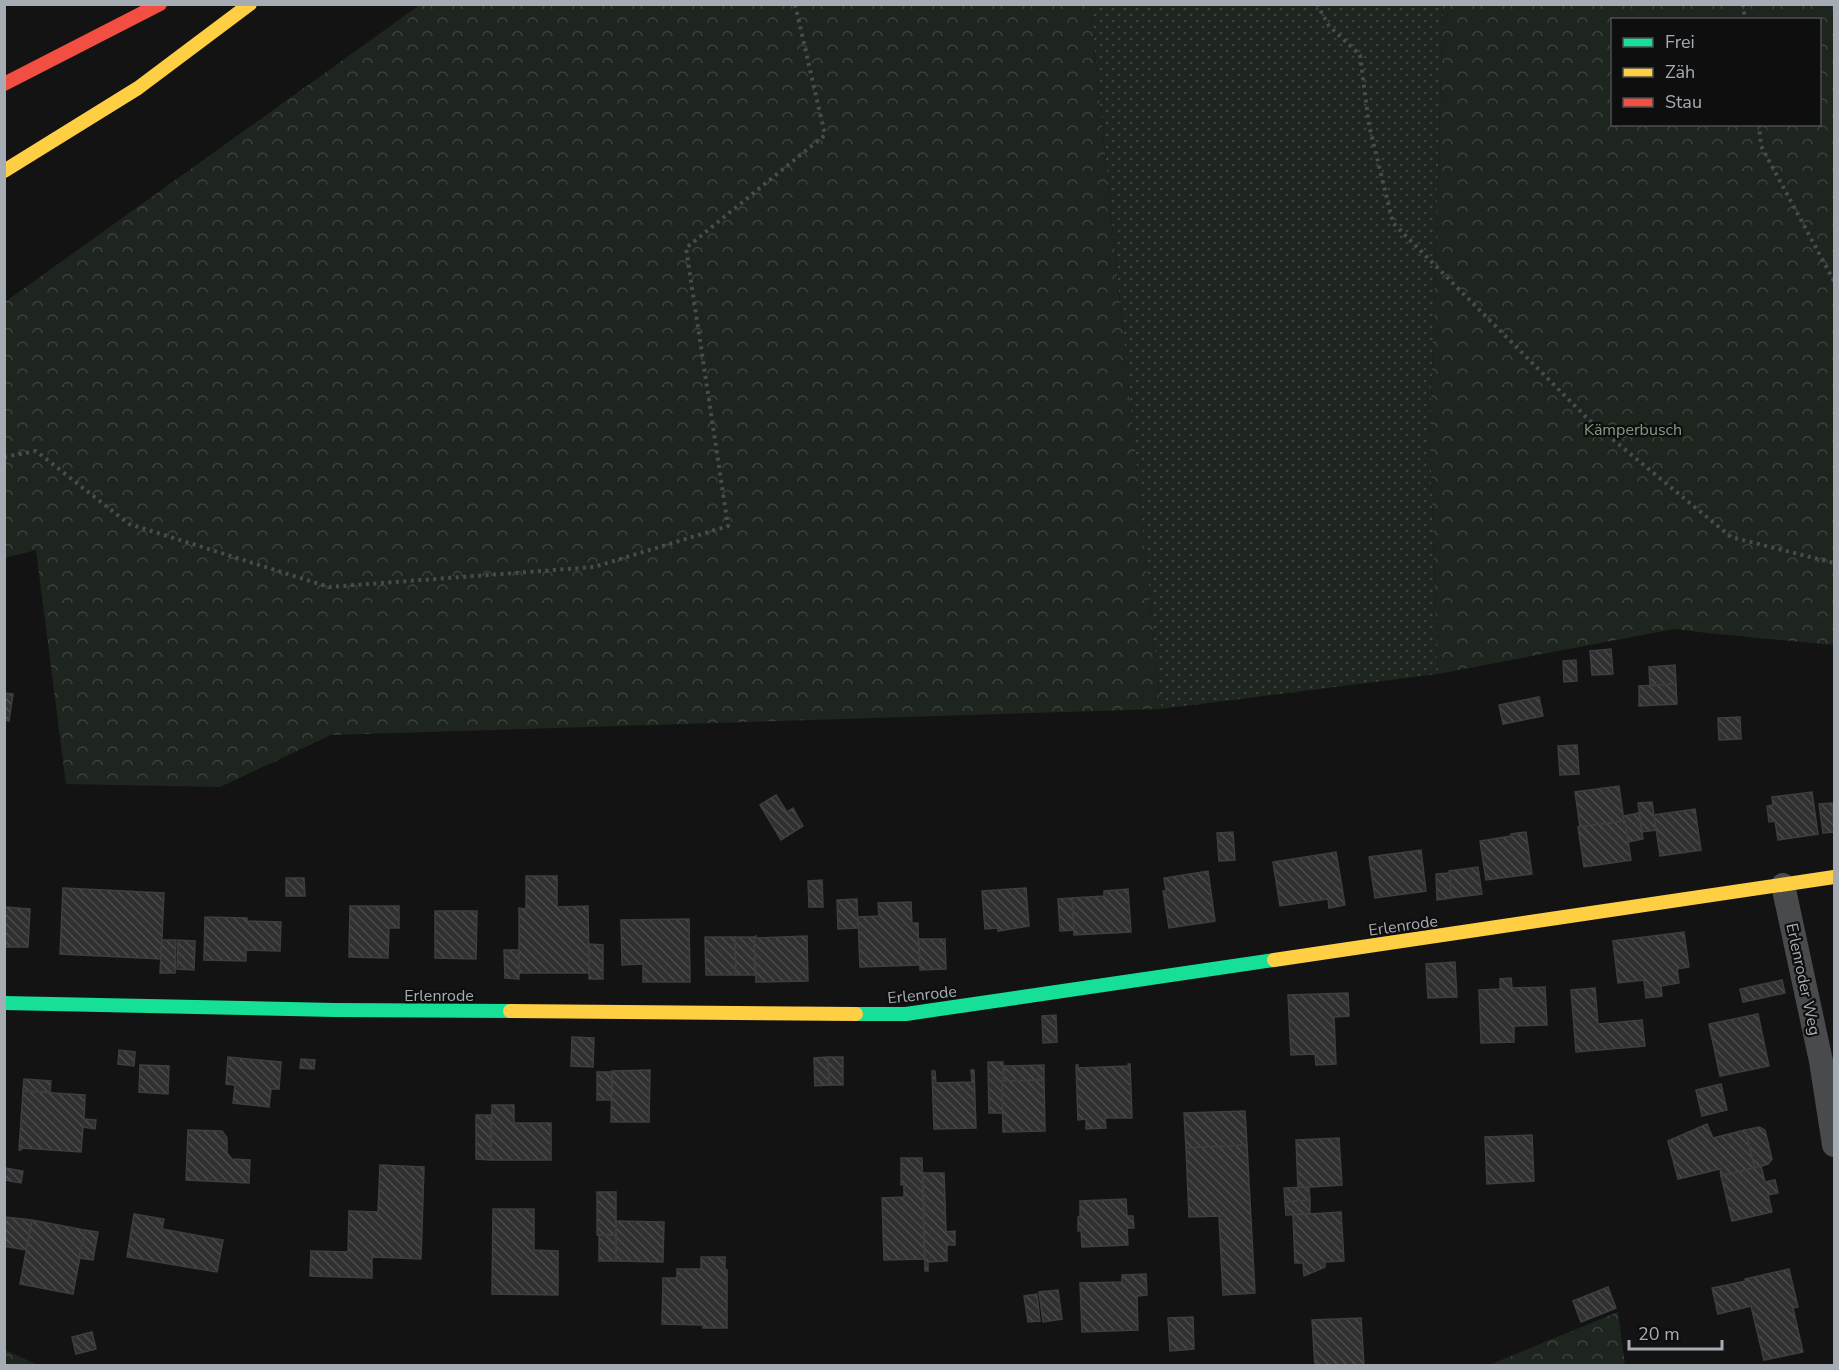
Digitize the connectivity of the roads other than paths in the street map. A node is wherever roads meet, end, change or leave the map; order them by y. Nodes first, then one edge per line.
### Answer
1 (160, 4) edge
2 (250, 4) edge
3 (4, 84) edge
4 (4, 171) edge
5 (1834, 878) edge
6 (1783, 885) junction
7 (4, 1003) edge
8 (1834, 1145) edge

1 - 3 main road
2 - 4 main road
5 - 6 main road, Erlenrode
6 - 7 main road, Erlenrode
6 - 8 street, Erlenroder Weg

